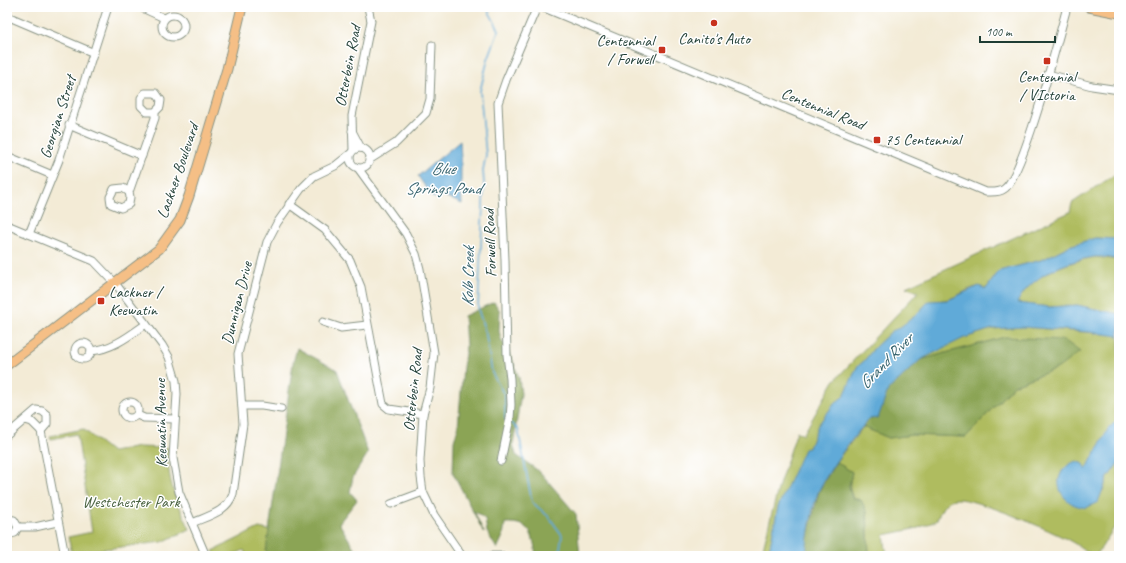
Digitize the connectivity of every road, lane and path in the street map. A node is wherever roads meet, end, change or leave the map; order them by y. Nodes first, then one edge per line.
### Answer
1 (108, 7) edge
2 (140, 7) edge
3 (242, 7) edge
4 (368, 7) edge
5 (537, 7) edge
6 (542, 7) edge
7 (1067, 7) edge
8 (1088, 7) edge
9 (1119, 13) edge
10 (7, 16) edge
11 (164, 18) dead end
12 (432, 45) dead end
13 (94, 53) junction
14 (1048, 74) junction
15 (1119, 90) edge
16 (155, 112) dead end
17 (69, 125) junction
18 (352, 131) junction
19 (364, 149) junction
20 (382, 150) junction
21 (352, 152) junction
22 (7, 156) edge
23 (142, 156) junction
24 (368, 162) junction
25 (335, 166) junction
26 (355, 167) junction
27 (52, 175) junction
28 (370, 182) junction
29 (129, 192) dead end
30 (289, 204) junction
31 (7, 225) edge
32 (29, 234) junction
33 (115, 283) junction
34 (323, 322) dead end
35 (146, 324) junction
36 (367, 325) junction
37 (91, 351) dead end
38 (7, 365) edge
39 (242, 406) junction
40 (281, 409) dead end
41 (423, 414) junction
42 (137, 415) dead end
43 (175, 419) junction
44 (25, 420) junction
45 (41, 432) junction
46 (7, 435) edge
47 (501, 461) dead end
48 (423, 492) junction
49 (391, 504) dead end
50 (7, 519) edge
51 (57, 522) junction
52 (192, 523) junction
53 (18, 526) junction
54 (7, 535) edge
55 (65, 556) edge
56 (205, 556) edge
57 (462, 556) edge
58 (492, 556) edge
59 (500, 556) edge

1 - 13 street, Georgian Street
2 - 11 street
3 - 33 main road, Lackner Boulevard
4 - 18 street, Otterbein Road
5 - 47 street, Forwell Road
6 - 14 street, Centennial Road
7 - 14 street, Centennial Road
8 - 9 main road
10 - 13 street
12 - 20 street
13 - 17 street, Georgian Street
14 - 15 street
16 - 23 street
17 - 23 street
17 - 27 street, Georgian Street
18 - 19 street, Otterbein Road
18 - 21 street, Otterbein Road
19 - 20 street
19 - 21 street
19 - 24 street, Otterbein Road
20 - 24 street
21 - 25 street, Dunnigan Drive
21 - 26 street, Otterbein Road
22 - 27 street
23 - 29 street
24 - 26 street
24 - 28 street, Otterbein Road
25 - 26 street, Dunnigan Drive
25 - 30 street, Dunnigan Drive
26 - 28 street, Otterbein Road
27 - 32 street, Georgian Street
28 - 41 street, Otterbein Road
30 - 36 street
30 - 39 street, Dunnigan Drive
31 - 32 street, Keewatin Avenue
32 - 33 street, Keewatin Avenue
33 - 35 street, Keewatin Avenue
33 - 38 main road, Lackner Boulevard
34 - 36 street
35 - 37 street
35 - 43 street, Keewatin Avenue
36 - 41 street
39 - 40 street
39 - 52 street, Dunnigan Drive
41 - 48 street, Otterbein Road
42 - 43 street
43 - 52 street, Keewatin Avenue
44 - 45 street
44 - 45 street
44 - 46 street
45 - 51 street
48 - 49 street
48 - 57 street, Otterbein Road
50 - 53 street
51 - 53 street
51 - 55 street
52 - 56 street, Keewatin Avenue
53 - 54 street
58 - 59 street

